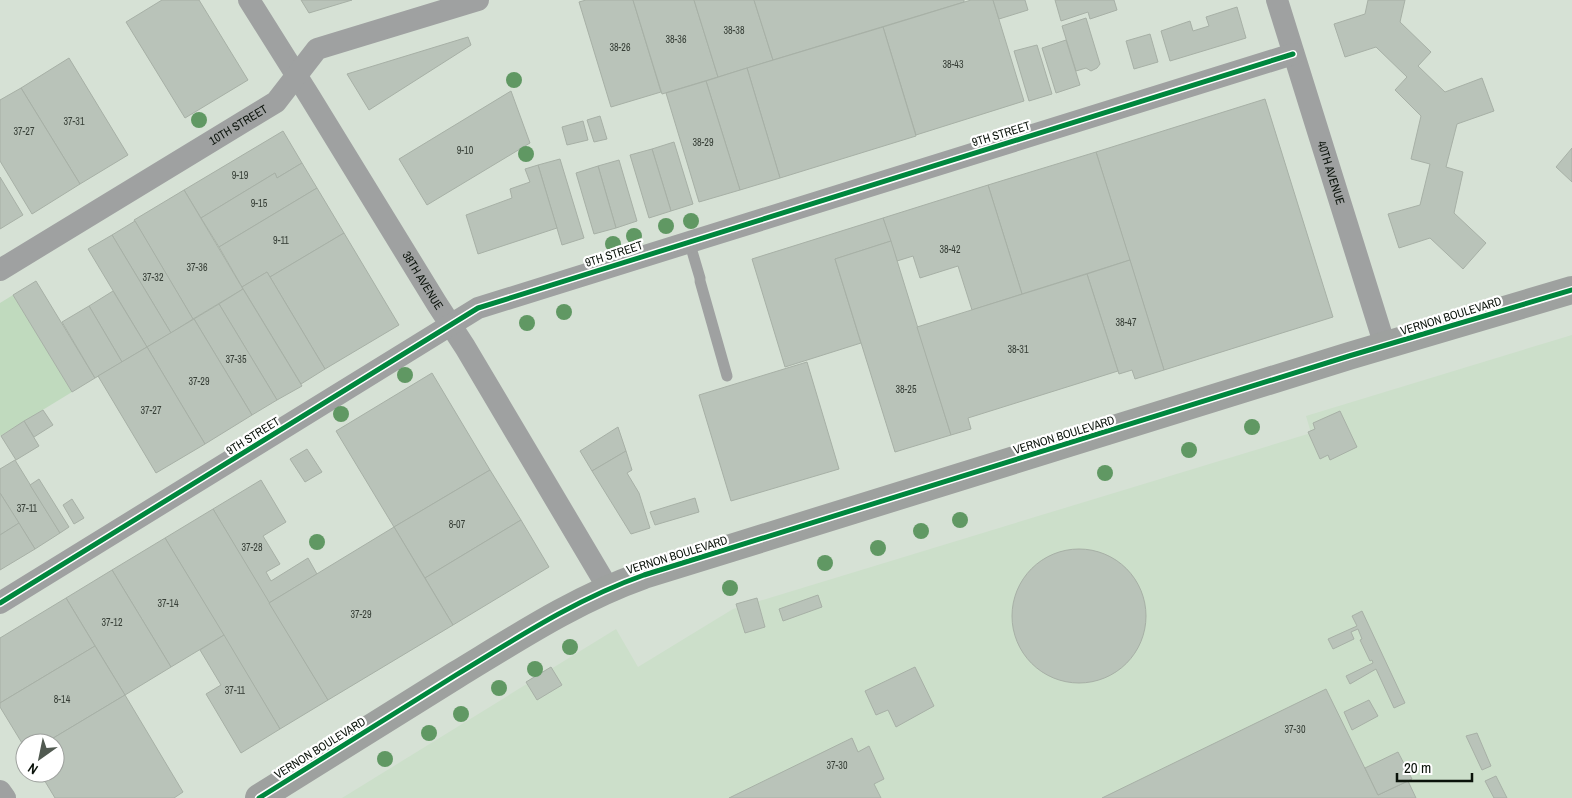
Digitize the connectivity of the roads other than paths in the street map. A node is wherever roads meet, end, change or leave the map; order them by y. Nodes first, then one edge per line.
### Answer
1 (248, 0) edge
2 (478, 0) edge
3 (1277, 0) edge
4 (1294, 54) junction
5 (296, 76) junction
6 (689, 241) junction
7 (0, 270) edge
8 (1572, 290) edge
9 (450, 326) junction
10 (1385, 346) junction
11 (727, 376) dead end
12 (608, 588) junction
13 (0, 604) edge
14 (0, 791) edge
15 (5, 798) edge
16 (259, 798) edge

1 - 5 street, 38TH AVENUE
2 - 5 street, 10TH STREET
3 - 4 street, 40TH AVENUE
4 - 6 street, 9TH STREET
4 - 10 street, 40TH AVENUE
5 - 7 street, 10TH STREET
5 - 9 street, 38TH AVENUE
6 - 9 street, 9TH STREET
6 - 11 lane
8 - 10 main road, VERNON BOULEVARD
9 - 12 street, 38TH AVENUE
9 - 13 street, 9TH STREET
10 - 12 main road, VERNON BOULEVARD
12 - 16 main road, VERNON BOULEVARD
14 - 15 street

